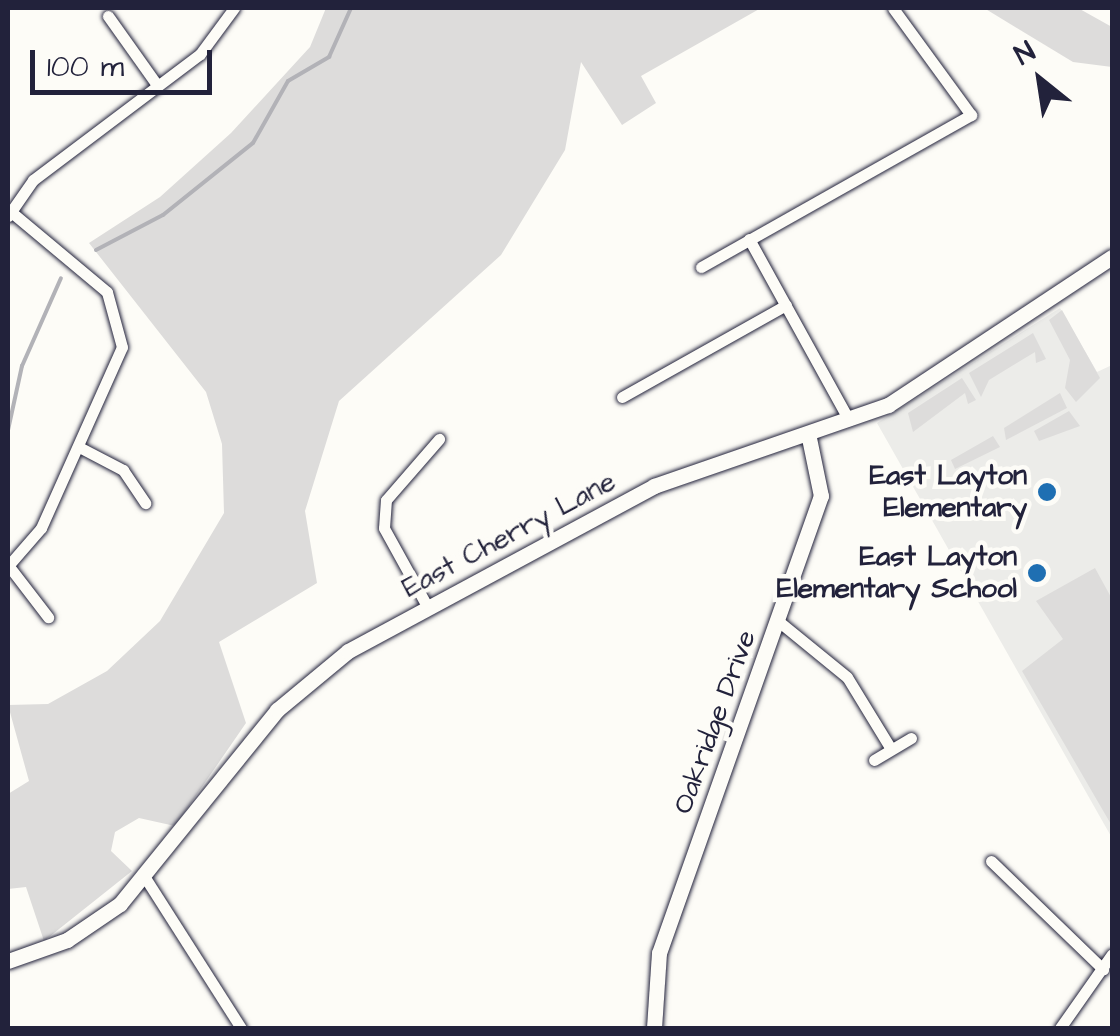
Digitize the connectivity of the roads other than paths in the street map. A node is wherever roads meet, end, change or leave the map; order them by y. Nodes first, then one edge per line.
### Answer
1 (234, 8) edge
2 (893, 8) edge
3 (108, 16) dead end
4 (157, 85) junction
5 (9, 214) edge
6 (749, 239) junction
7 (1112, 256) edge
8 (701, 267) dead end
9 (786, 305) junction
10 (622, 398) dead end
11 (849, 420) junction
12 (808, 434) junction
13 (439, 439) dead end
14 (80, 447) junction
15 (145, 503) dead end
16 (8, 565) edge
17 (428, 606) junction
18 (48, 617) dead end
19 (777, 620) junction
20 (910, 738) dead end
21 (891, 749) junction
22 (874, 760) dead end
23 (991, 861) dead end
24 (146, 879) junction
25 (1112, 954) edge
26 (8, 961) edge
27 (1102, 969) junction
28 (241, 1028) edge
29 (654, 1028) edge
30 (1060, 1028) edge

1 - 4 street
2 - 6 street
3 - 4 street
4 - 5 street
5 - 14 street
6 - 8 street
6 - 9 street
7 - 11 street, East Cherry Lane
9 - 10 street
9 - 11 street
11 - 12 street, East Cherry Lane
12 - 17 street, East Cherry Lane
12 - 19 street, Oakridge Drive
13 - 17 street
14 - 15 street
14 - 16 street
16 - 18 street
17 - 24 street, East Cherry Lane
19 - 21 street
19 - 29 street, Oakridge Drive
20 - 21 street
21 - 22 street
23 - 27 street
24 - 26 street, East Cherry Lane
24 - 28 street
25 - 27 street
27 - 30 street

